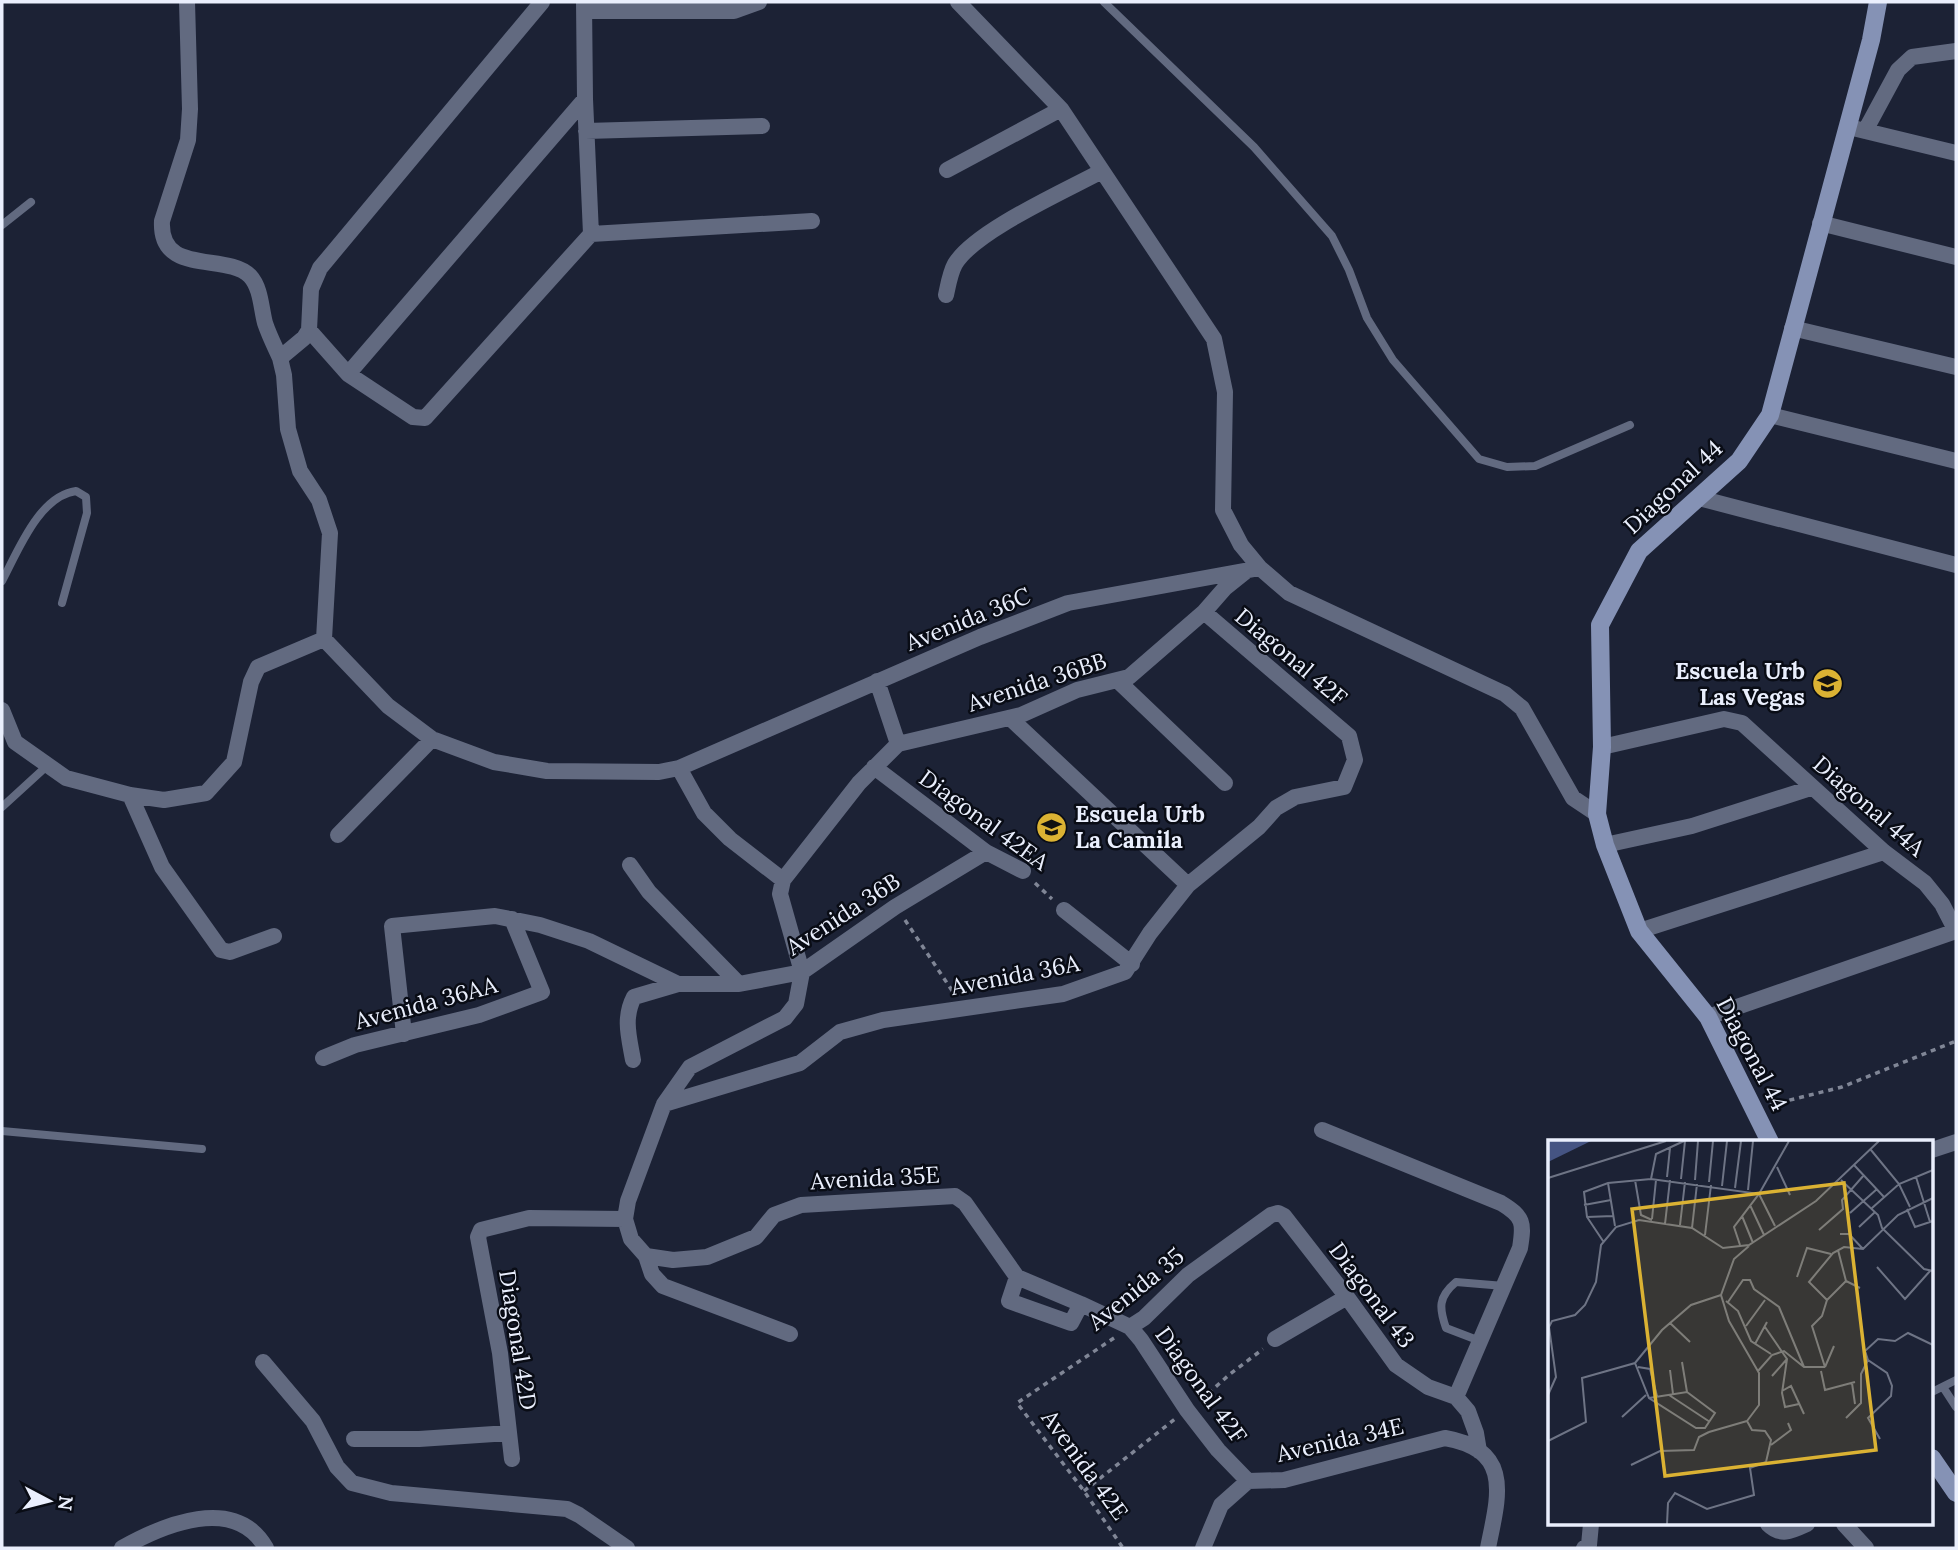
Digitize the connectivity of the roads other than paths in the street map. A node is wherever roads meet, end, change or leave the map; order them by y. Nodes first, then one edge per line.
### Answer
1 (187, 2) edge
2 (542, 2) edge
3 (759, 2) edge
4 (958, 2) edge
5 (1104, 2) edge
6 (1878, 2) edge
7 (584, 6) edge
8 (1956, 51) edge
9 (585, 99) junction
10 (1060, 109) junction
11 (762, 126) dead end
12 (1847, 127) junction
13 (586, 131) junction
14 (1865, 131) junction
15 (1956, 153) edge
16 (947, 170) dead end
17 (1102, 171) junction
18 (32, 202) dead end
19 (812, 221) dead end
20 (1820, 223) junction
21 (2, 225) edge
22 (591, 234) junction
23 (1956, 257) edge
24 (946, 295) dead end
25 (1792, 328) junction
26 (309, 330) junction
27 (280, 358) junction
28 (1956, 367) edge
29 (348, 374) junction
30 (1770, 415) junction
31 (1630, 425) dead end
32 (1956, 461) edge
33 (1699, 498) junction
34 (1956, 565) edge
35 (1253, 570) junction
36 (2, 581) edge
37 (62, 603) dead end
38 (1204, 612) junction
39 (324, 639) junction
40 (1117, 680) junction
41 (877, 681) junction
42 (2, 710) edge
43 (1010, 718) junction
44 (432, 739) junction
45 (898, 744) junction
46 (1602, 747) junction
47 (48, 765) junction
48 (874, 767) junction
49 (679, 768) junction
50 (1225, 783) dead end
51 (1811, 788) junction
52 (130, 796) junction
53 (2, 807) edge
54 (1597, 814) junction
55 (338, 835) dead end
56 (1605, 845) junction
57 (986, 852) junction
58 (1884, 852) junction
59 (630, 865) dead end
60 (1023, 871) road end
61 (783, 880) junction
62 (1188, 885) junction
63 (1064, 910) road end
64 (512, 919) junction
65 (1639, 931) junction
66 (1956, 931) edge
67 (274, 936) dead end
68 (1132, 964) junction
69 (802, 972) junction
70 (678, 984) junction
71 (739, 984) junction
72 (1708, 1017) junction
73 (404, 1034) junction
74 (323, 1058) dead end
75 (633, 1060) dead end
76 (664, 1104) junction
77 (1322, 1130) dead end
78 (2, 1131) edge
79 (1769, 1140) edge
80 (1956, 1142) edge
81 (202, 1149) dead end
82 (1934, 1149) edge
83 (1284, 1216) joint
84 (625, 1219) junction
85 (646, 1256) junction
86 (1017, 1277) junction
87 (1503, 1286) junction
88 (1347, 1297) junction
89 (1081, 1304) junction
90 (1130, 1328) junction
91 (790, 1334) dead end
92 (1275, 1339) dead end
93 (1480, 1341) junction
94 (263, 1362) dead end
95 (1956, 1380) edge
96 (1943, 1387) junction
97 (1934, 1391) edge
98 (1455, 1397) junction
99 (1956, 1407) edge
100 (509, 1433) junction
101 (354, 1439) dead end
102 (1479, 1451) junction
103 (512, 1459) dead end
104 (1934, 1461) edge
105 (1248, 1480) junction
106 (1956, 1493) edge
107 (1591, 1526) edge
108 (1770, 1526) edge
109 (1802, 1526) edge
110 (1846, 1526) edge
111 (122, 1548) edge
112 (266, 1548) edge
113 (627, 1548) edge
114 (1203, 1548) edge
115 (1488, 1548) edge
116 (1584, 1548) edge
117 (1866, 1548) edge

1 - 27 street
2 - 26 street
3 - 7 street
4 - 10 street
5 - 31 lane
6 - 12 main road, Diagonal 44
7 - 9 street
8 - 14 street
9 - 13 street
9 - 29 street
10 - 16 street
10 - 17 street
11 - 13 street
12 - 14 street
12 - 20 main road, Diagonal 44
13 - 22 street
14 - 15 street
17 - 24 street
17 - 35 street
18 - 21 lane
19 - 22 street
20 - 23 street
20 - 25 main road, Diagonal 44
22 - 29 street
25 - 28 street
25 - 30 main road, Diagonal 44
26 - 27 street
26 - 29 street
27 - 39 street
30 - 32 street
30 - 33 main road, Diagonal 44
33 - 34 street
33 - 46 main road, Diagonal 44
35 - 38 street, Avenida 36BB
35 - 41 street, Avenida 36C
35 - 54 street
36 - 37 lane
38 - 40 street, Avenida 36BB
38 - 62 street, Diagonal 42F
39 - 44 street, Avenida 36C
39 - 52 street
40 - 43 street, Avenida 36BB
40 - 50 street
41 - 45 street
41 - 49 street, Avenida 36C
42 - 47 street
43 - 45 street, Avenida 36BB
43 - 62 street
44 - 49 street, Avenida 36C
44 - 55 street
45 - 48 street
46 - 51 street, Diagonal 44A
46 - 54 main road, Diagonal 44
47 - 52 street
47 - 53 lane
48 - 57 street, Diagonal 42EA
48 - 61 street
49 - 61 street
51 - 56 street
51 - 58 street, Diagonal 44A
52 - 67 street
54 - 56 main road, Diagonal 44
56 - 65 main road, Diagonal 44
57 - 60 street, Diagonal 42EA
57 - 69 street, Avenida 36B
58 - 65 street
58 - 66 street, Diagonal 44A
59 - 71 street
61 - 69 street
62 - 68 street
63 - 68 street
64 - 70 street, Avenida 36B
64 - 73 street, Avenida 36AA
64 - 73 street, Avenida 36B
65 - 72 main road, Diagonal 44
66 - 72 street
68 - 76 street, Avenida 36A
69 - 71 street, Avenida 36B
69 - 76 street
70 - 71 street, Avenida 36B
70 - 75 street
72 - 79 main road, Diagonal 44
73 - 74 street, Avenida 36AA
76 - 84 street
77 - 87 street
78 - 81 lane
80 - 82 street
83 - 88 street, Diagonal 43
83 - 90 street, Avenida 35
84 - 85 street
84 - 100 street, Diagonal 42D
85 - 86 street, Avenida 35E
85 - 91 street
86 - 89 street, Diagonal 42F
86 - 89 street
87 - 93 street
87 - 93 lane
88 - 92 street
88 - 98 street, Diagonal 43
89 - 90 street, Diagonal 42F
90 - 105 street, Diagonal 42F
93 - 98 street
94 - 113 street
95 - 96 lane
96 - 97 lane
96 - 99 lane
98 - 102 street
100 - 101 street
100 - 103 street, Diagonal 42D
102 - 105 street, Avenida 34E
102 - 115 street
104 - 106 main road
105 - 114 street, Avenida 34E
107 - 116 street
108 - 109 street
110 - 117 street
111 - 112 street

